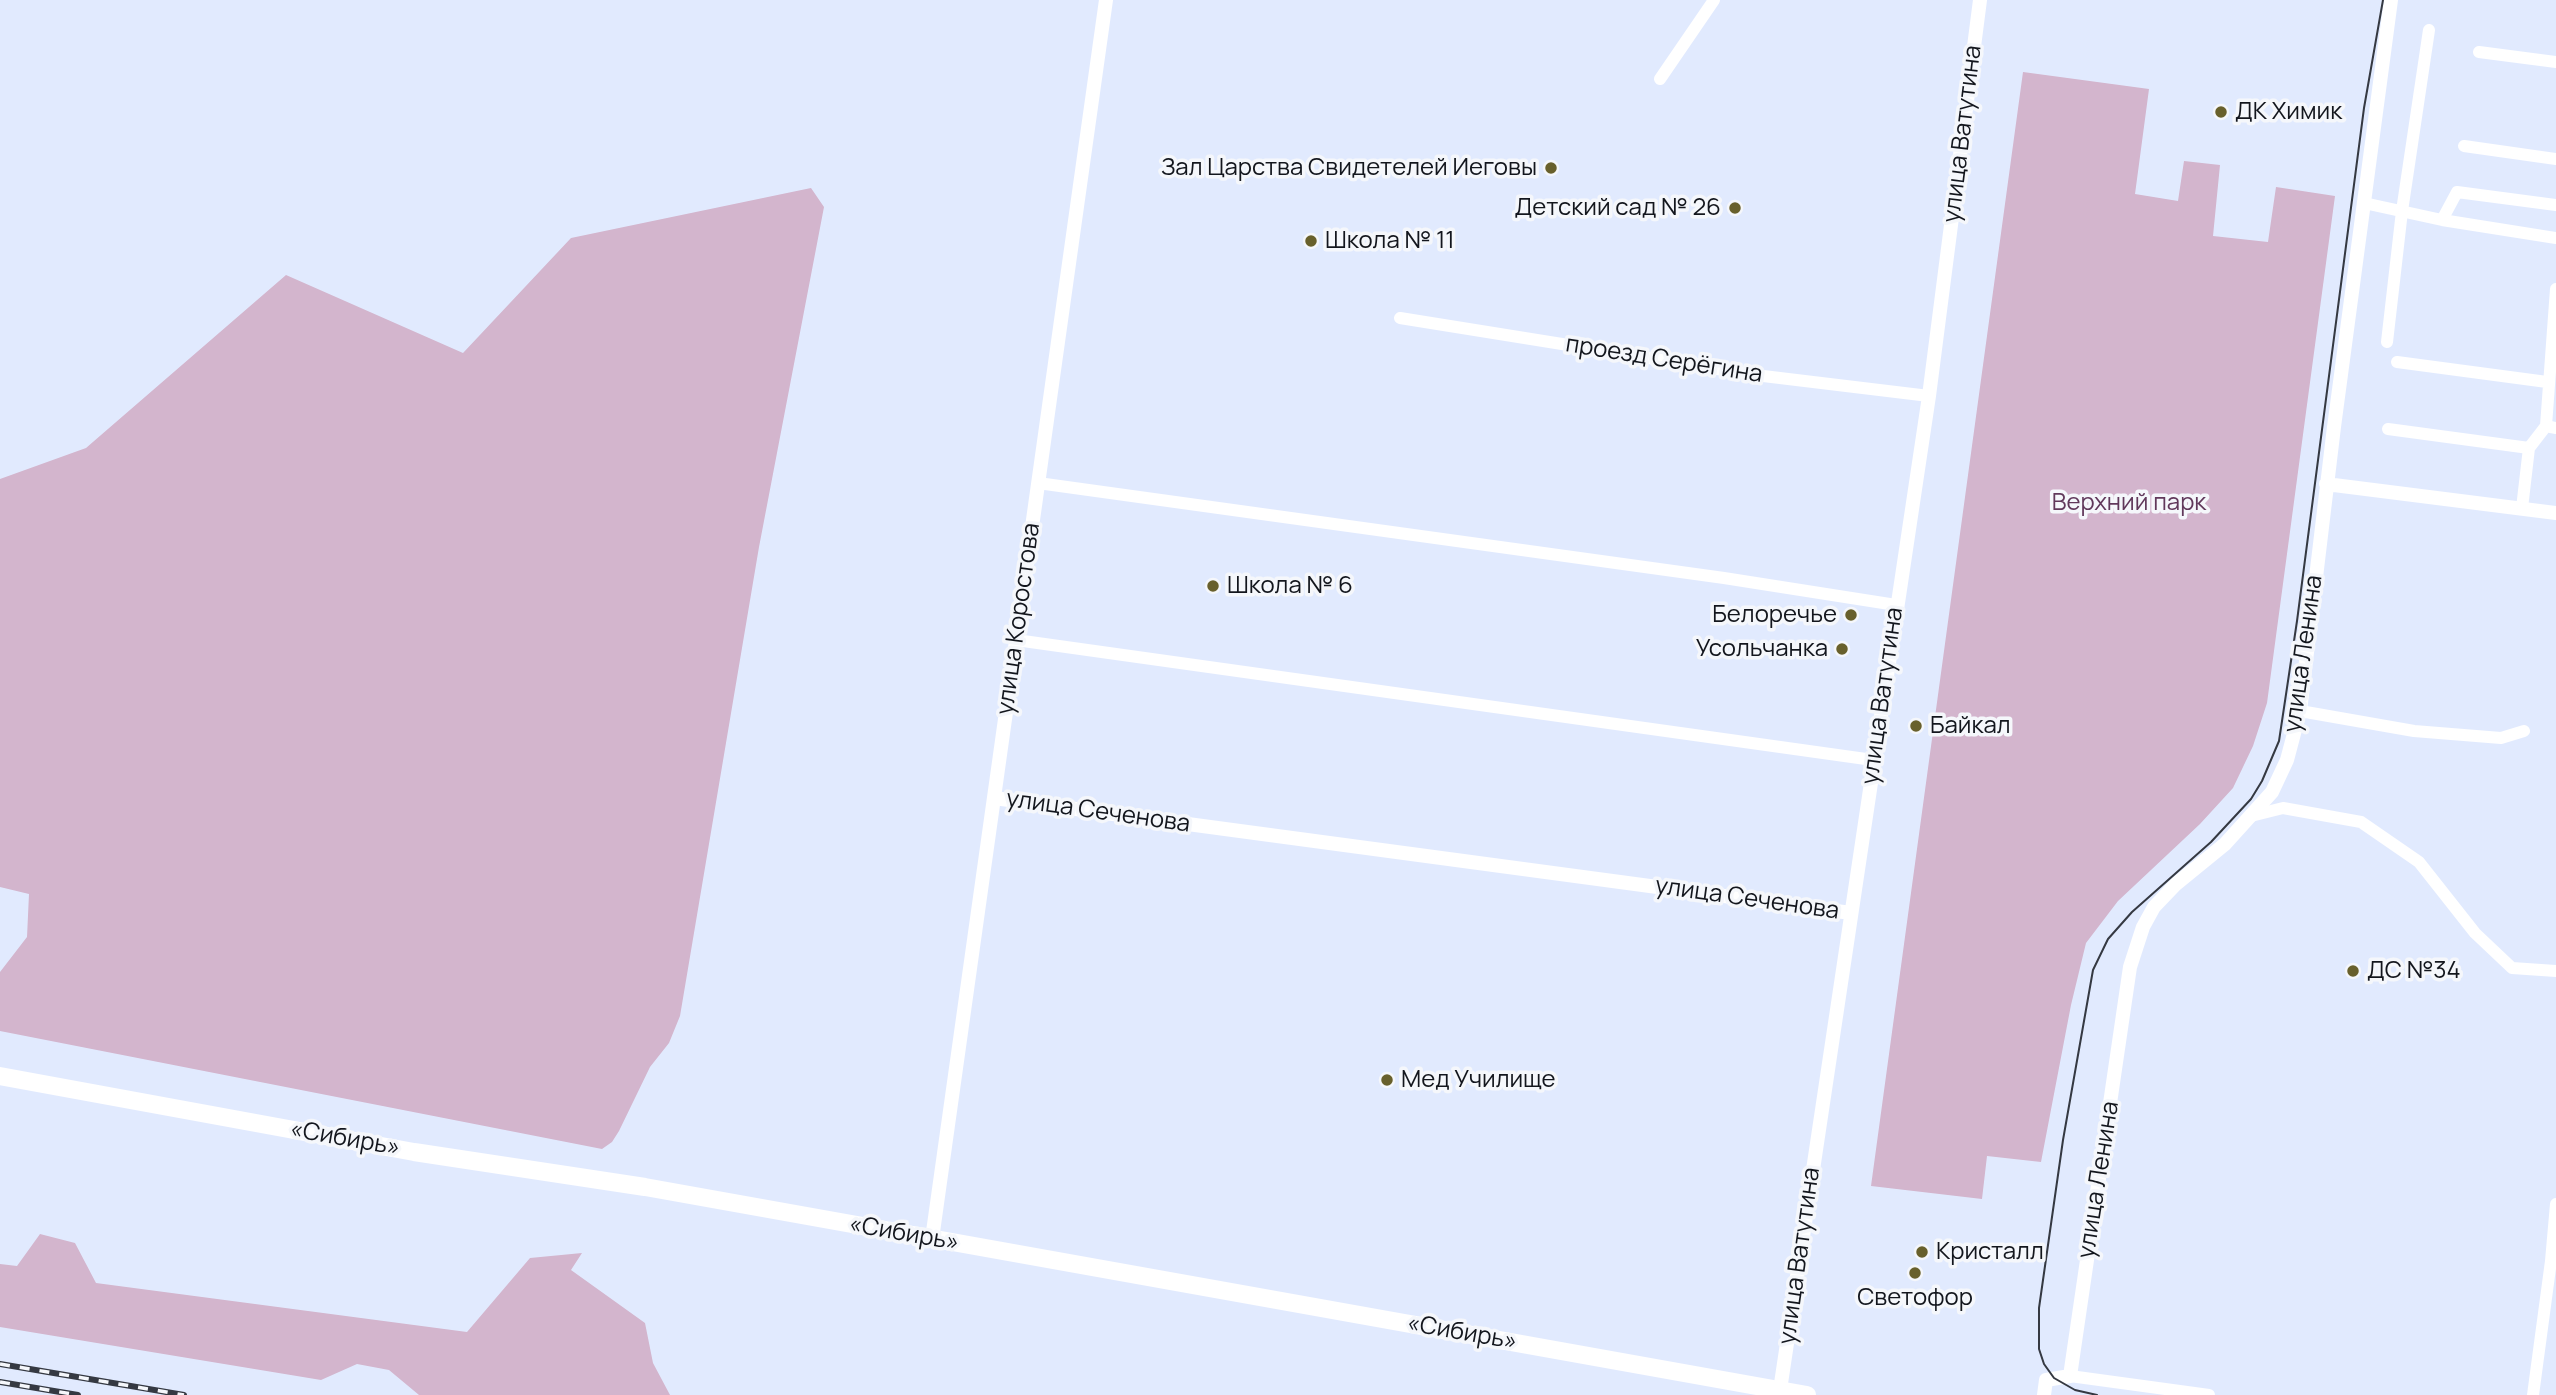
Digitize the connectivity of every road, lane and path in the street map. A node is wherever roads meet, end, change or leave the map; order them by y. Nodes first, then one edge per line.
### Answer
1 (1106, 0) edge
2 (1714, 0) edge
3 (1980, 0) edge
4 (2391, 0) edge
5 (2429, 30) dead end
6 (2479, 52) dead end
7 (2556, 62) edge
8 (1660, 79) dead end
9 (2464, 146) dead end
10 (2556, 159) edge
11 (2364, 203) junction
12 (2556, 205) edge
13 (2402, 211) junction
14 (2442, 219) junction
15 (2556, 238) edge
16 (2556, 289) edge
17 (1400, 318) dead end
18 (2387, 342) dead end
19 (2397, 362) dead end
20 (2547, 382) junction
21 (1929, 396) junction
22 (2551, 427) edge
23 (2388, 429) dead end
24 (2529, 449) junction
25 (1038, 483) junction
26 (2326, 484) junction
27 (2526, 509) junction
28 (2556, 513) edge
29 (1896, 605) junction
30 (1016, 640) junction
31 (2300, 711) junction
32 (2524, 731) dead end
33 (1873, 760) junction
34 (994, 798) junction
35 (2251, 816) junction
36 (1851, 913) junction
37 (2556, 971) edge
38 (0, 1076) edge
39 (2556, 1204) edge
40 (932, 1239) junction
41 (2070, 1376) junction
42 (1780, 1390) junction
43 (1807, 1395) edge
44 (2044, 1395) edge
45 (2209, 1395) edge
46 (2533, 1395) edge

1 - 25 street, улица Коростова
2 - 8 street
3 - 21 street, улица Ватутина
4 - 11 street, улица Ленина
5 - 13 street
6 - 7 street
9 - 10 street
11 - 13 street
11 - 26 street, улица Ленина
12 - 14 street
13 - 14 street
13 - 18 street
14 - 15 street
16 - 20 street
17 - 21 street, проезд Серёгина
19 - 20 street
20 - 22 street
21 - 29 street, улица Ватутина
22 - 24 street
23 - 24 street
24 - 27 street
25 - 29 street
25 - 30 street, улица Коростова
26 - 27 street
26 - 31 street, улица Ленина
27 - 28 street
29 - 33 street, улица Ватутина
30 - 33 street
30 - 34 street, улица Коростова
31 - 32 street
31 - 35 street, улица Ленина
33 - 36 street, улица Ватутина
34 - 36 street, улица Сеченова
34 - 40 street, улица Коростова
35 - 37 street
35 - 41 street, улица Ленина
36 - 42 street, улица Ватутина
38 - 40 main road, «Сибирь»
39 - 46 street
40 - 42 main road, «Сибирь»
41 - 44 street
41 - 45 street
42 - 43 main road, «Сибирь»

